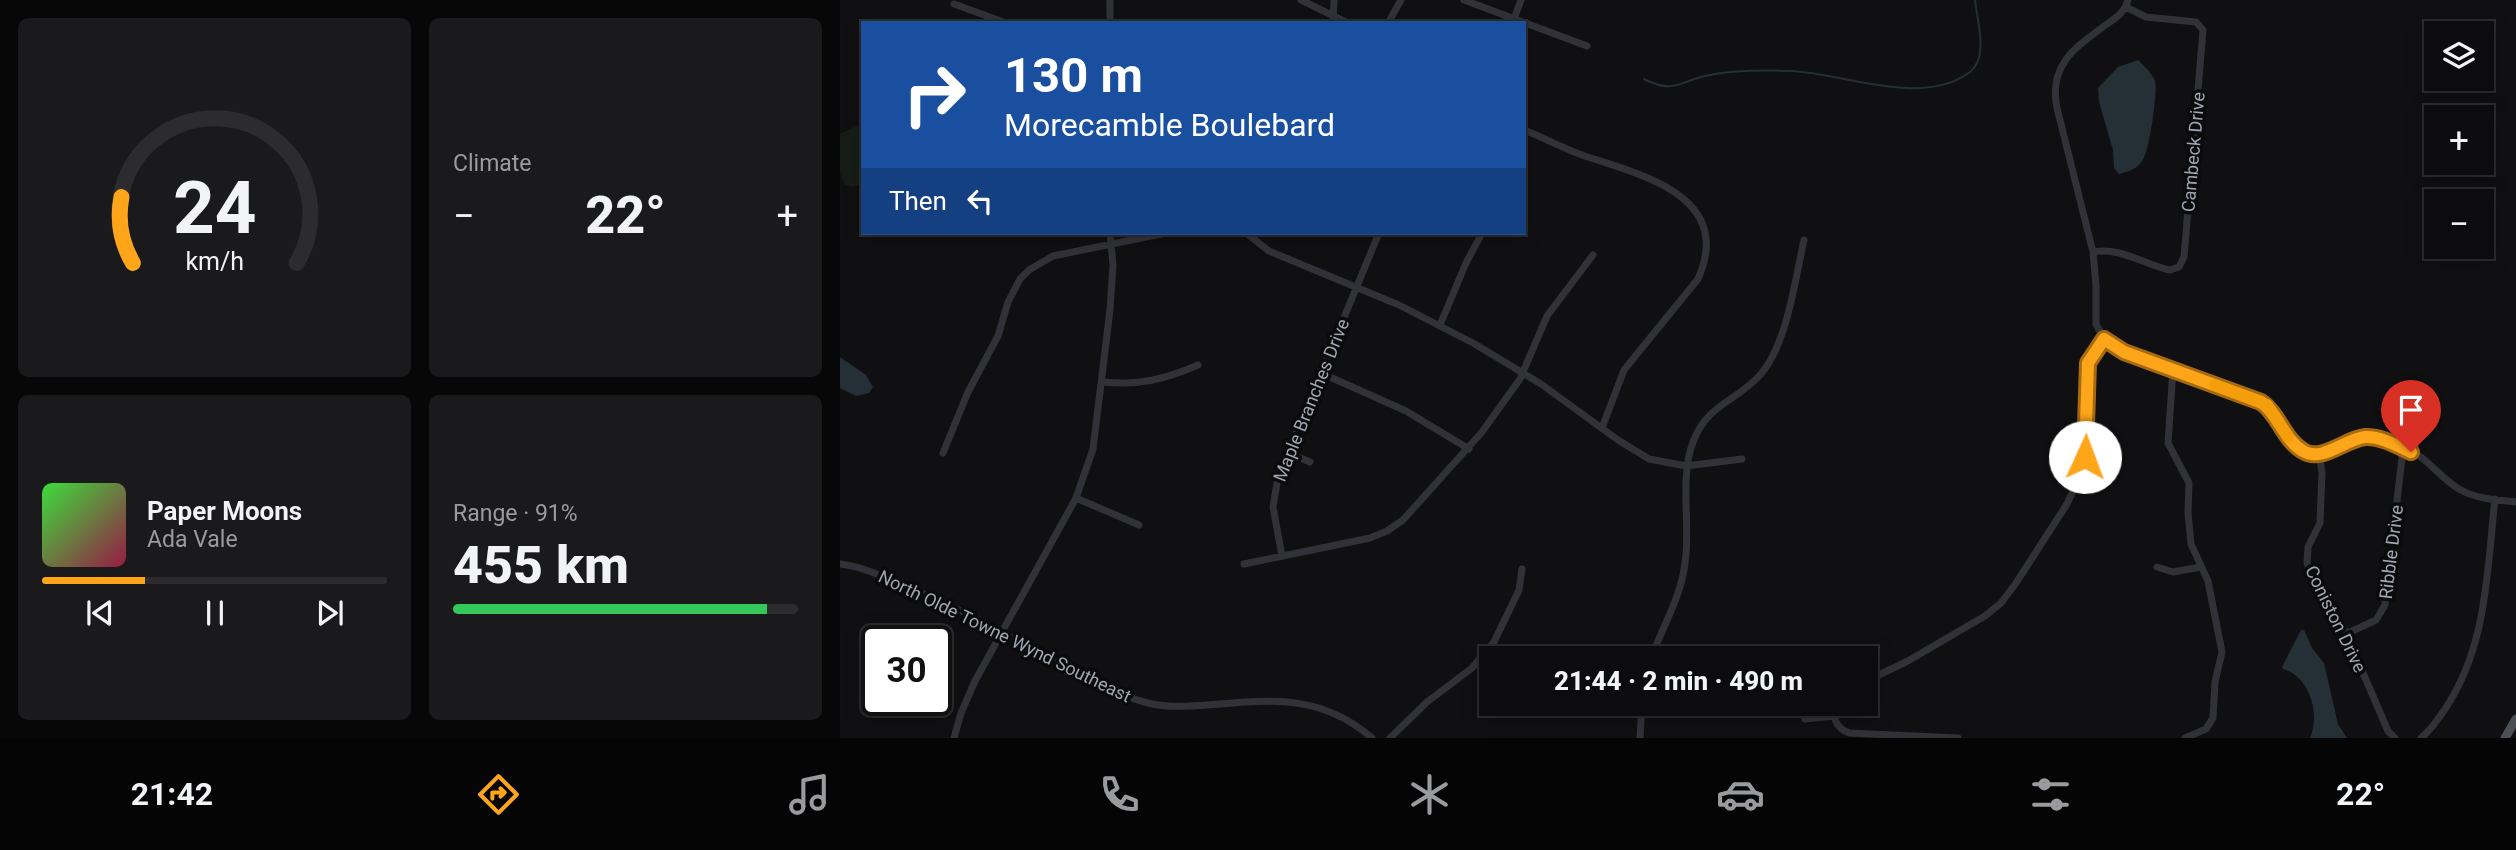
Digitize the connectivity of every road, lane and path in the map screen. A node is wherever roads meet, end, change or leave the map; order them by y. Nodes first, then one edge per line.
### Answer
1 (1110, 0) edge
2 (1301, 0) edge
3 (1334, 0) edge
4 (1401, 0) edge
5 (1464, 0) edge
6 (1521, 0) edge
7 (954, 4) dead end
8 (2127, 4) edge
9 (1514, 19) junction
10 (1333, 20) edge
11 (1001, 21) edge
12 (1110, 21) edge
13 (1389, 21) edge
14 (1519, 21) edge
15 (1526, 23) edge
16 (1587, 46) dead end
17 (1526, 131) edge
18 (1110, 235) edge
19 (1156, 235) edge
20 (1249, 235) edge
21 (1378, 235) edge
22 (1481, 235) edge
23 (1804, 240) dead end
24 (1112, 244) junction
25 (2093, 252) junction
26 (1593, 255) dead end
27 (1356, 287) junction
28 (1440, 325) junction
29 (2104, 339) junction
30 (1198, 365) dead end
31 (2173, 370) junction
32 (1321, 373) junction
33 (1524, 373) junction
34 (1103, 382) junction
35 (1602, 428) junction
36 (1469, 449) junction
37 (2403, 449) junction
38 (943, 453) dead end
39 (1288, 453) junction
40 (2319, 454) junction
41 (1742, 459) dead end
42 (1310, 462) dead end
43 (1686, 466) junction
44 (1076, 498) junction
45 (2495, 499) junction
46 (2516, 502) edge
47 (1139, 525) dead end
48 (1282, 556) junction
49 (840, 564) edge
50 (1244, 564) dead end
51 (2157, 567) dead end
52 (2201, 567) junction
53 (1522, 569) dead end
54 (1002, 632) junction
55 (2346, 634) junction
56 (1656, 646) edge
57 (1878, 675) edge
58 (1641, 716) edge
59 (1834, 716) joint
60 (1805, 719) dead end
61 (2516, 719) edge
62 (954, 738) edge
63 (1371, 738) edge
64 (1390, 738) edge
65 (1640, 738) edge
66 (1958, 738) edge
67 (2186, 738) edge
68 (2395, 738) edge
69 (2421, 738) edge
70 (2505, 738) edge

1 - 12 street
2 - 10 street
3 - 10 street
4 - 13 street
5 - 9 street
6 - 9 street
7 - 11 street
8 - 25 street
8 - 25 street, Cambeck Drive
9 - 14 street
15 - 16 street
17 - 35 street
18 - 24 street
19 - 24 street
20 - 27 street
21 - 27 street, Maple Branches Drive
22 - 28 street
23 - 43 street
24 - 34 street
24 - 38 street
25 - 29 street
26 - 33 street
27 - 28 street
27 - 32 street, Maple Branches Drive
28 - 33 street
29 - 31 street
29 - 57 street
30 - 34 street
31 - 40 street
31 - 52 street
32 - 36 street
32 - 39 street, Maple Branches Drive
33 - 35 street
33 - 36 street
34 - 44 street
35 - 43 street
36 - 48 street
37 - 40 street
37 - 45 street
37 - 55 street, Ribble Drive
39 - 42 street
39 - 48 street, Maple Branches Drive
40 - 55 street, Coniston Drive
41 - 43 street
43 - 56 street
44 - 47 street
44 - 54 street
45 - 46 street
45 - 69 street
48 - 50 street
49 - 54 street, North Olde Towne Wynd Southeast
51 - 52 street
52 - 67 street
53 - 64 street
54 - 62 street
54 - 63 street, North Olde Towne Wynd Southeast
55 - 68 street, Coniston Drive
58 - 65 street
59 - 60 street
59 - 66 street
61 - 70 main road

